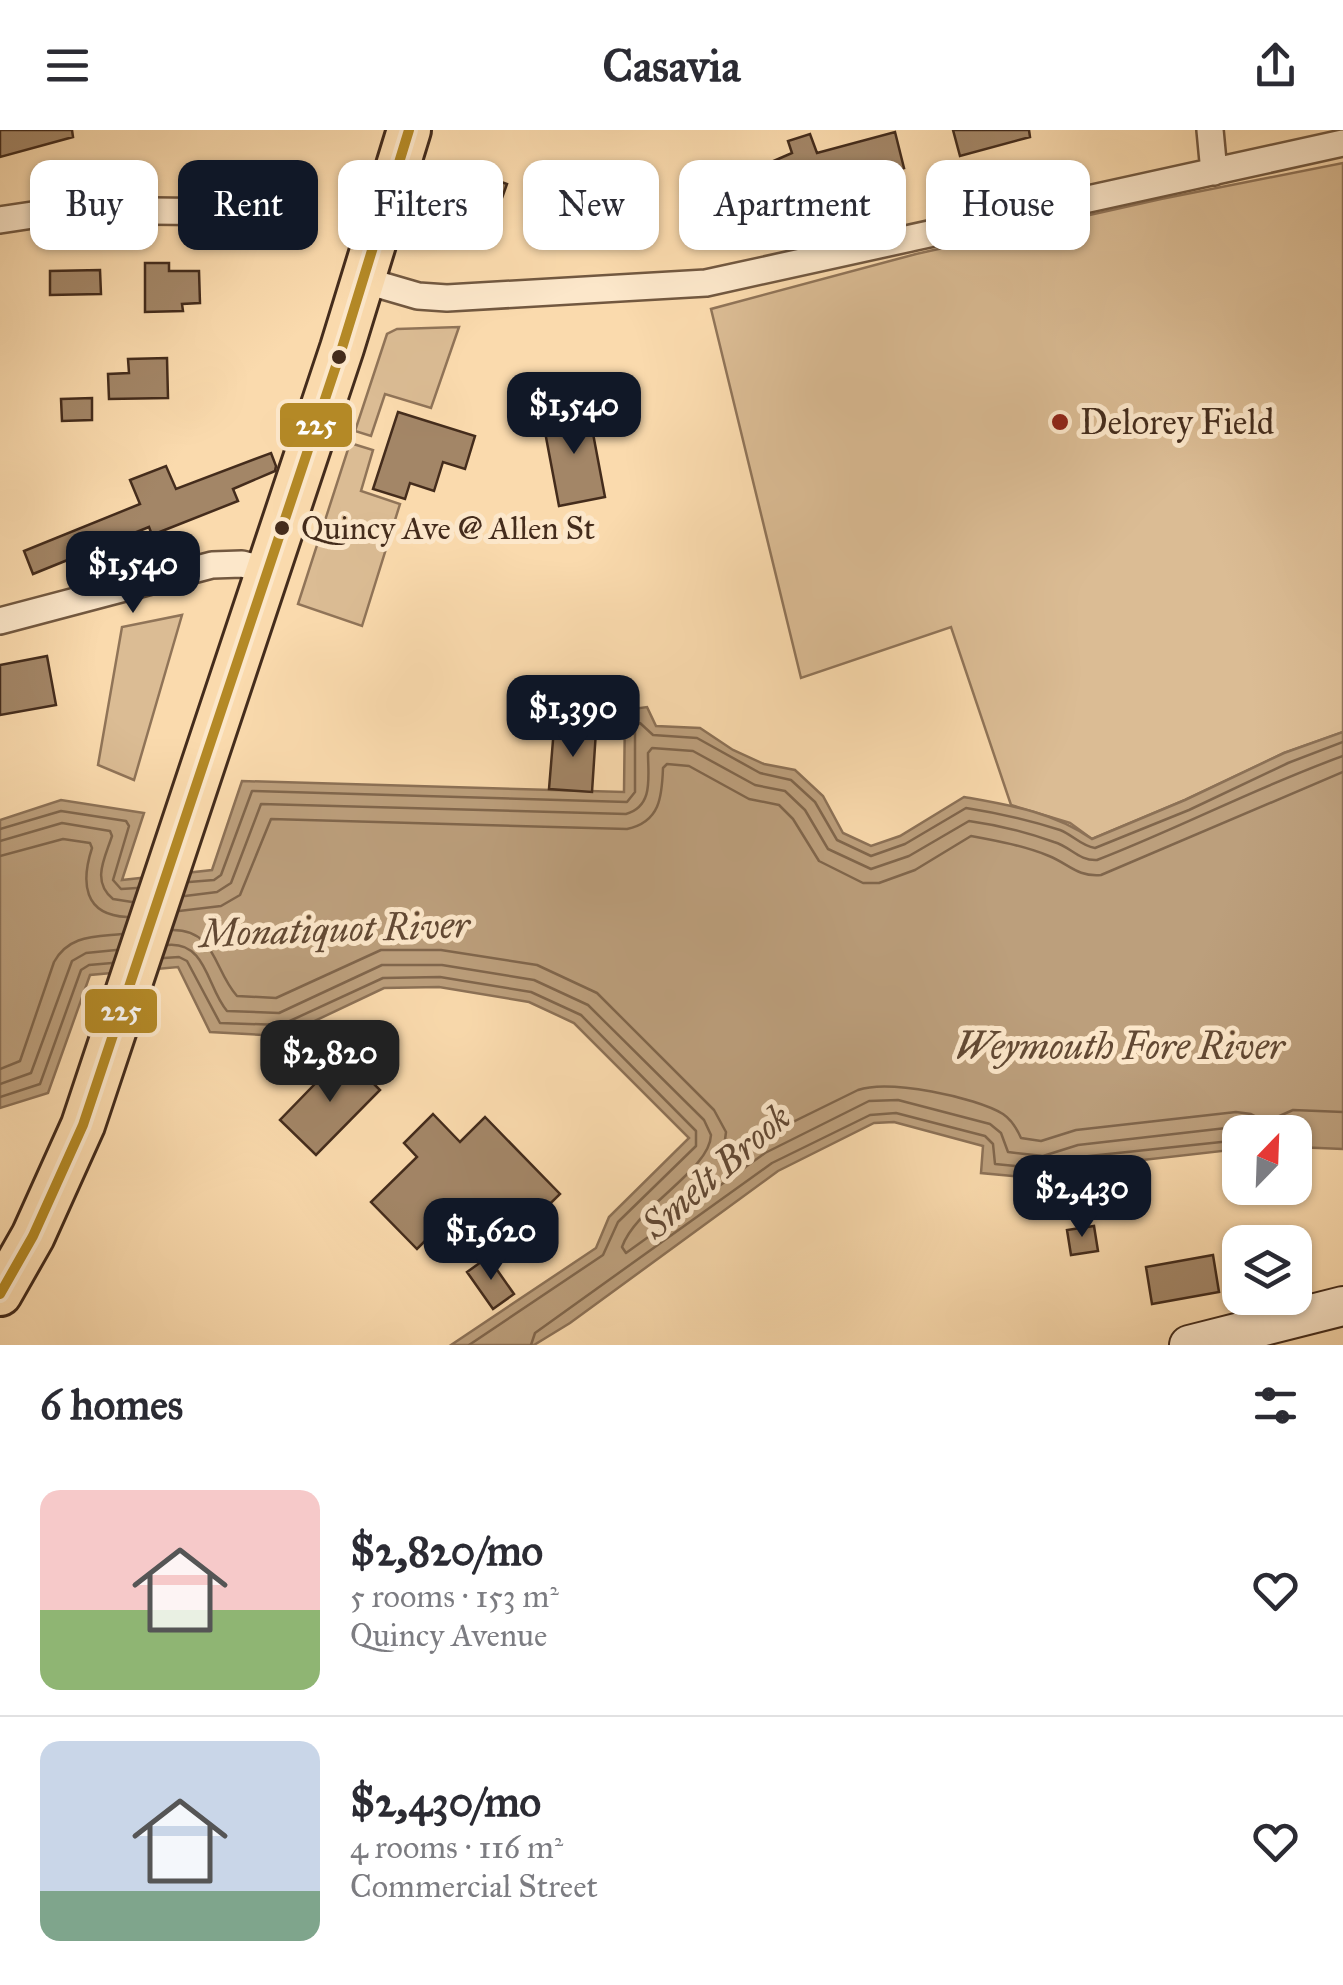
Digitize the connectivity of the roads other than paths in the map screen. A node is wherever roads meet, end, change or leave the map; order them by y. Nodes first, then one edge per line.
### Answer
1 (409, 130) edge
2 (1210, 130) edge
3 (1343, 142) edge
4 (1214, 172) junction
5 (178, 211) edge
6 (0, 220) edge
7 (364, 280) junction
8 (267, 570) junction
9 (0, 621) edge
10 (0, 1294) edge
11 (1343, 1306) edge
12 (1189, 1345) edge

1 - 7 main road
2 - 4 street
3 - 4 street
4 - 7 street
5 - 6 street
7 - 8 main road
8 - 9 street
8 - 10 main road
11 - 12 main road

